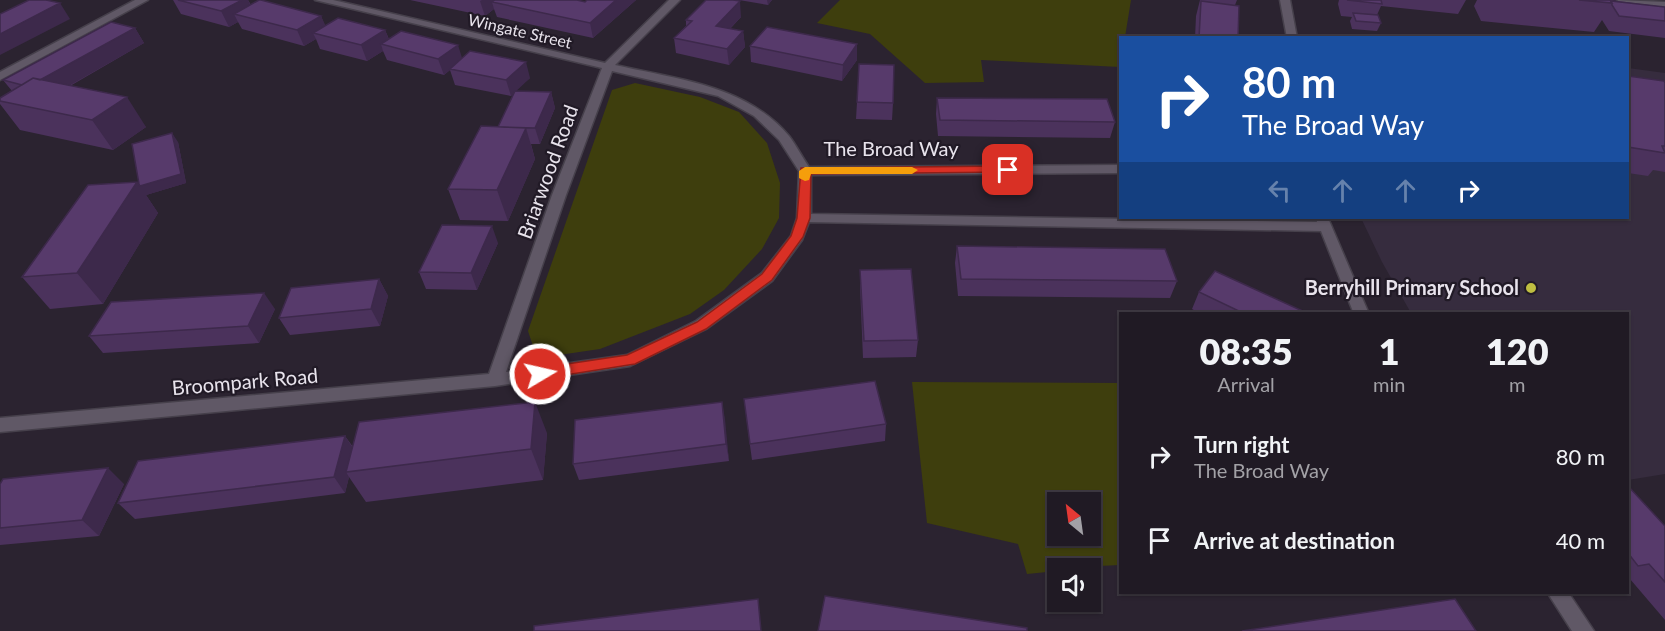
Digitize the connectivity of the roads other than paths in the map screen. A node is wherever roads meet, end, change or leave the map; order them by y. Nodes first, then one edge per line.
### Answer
1 (143, 0) edge
2 (320, 0) edge
3 (675, 0) edge
4 (1285, 0) edge
5 (1622, 0) edge
6 (1665, 5) edge
7 (1292, 36) edge
8 (608, 66) junction
9 (0, 76) edge
10 (1119, 169) edge
11 (805, 171) junction
12 (804, 218) junction
13 (1323, 222) edge
14 (1361, 312) edge
15 (495, 380) junction
16 (0, 425) edge
17 (1557, 594) edge
18 (1584, 631) edge

1 - 9 street
2 - 8 street, Wingate Street
3 - 8 street, Briarwood Road
4 - 7 street
5 - 6 street
8 - 11 street, The Broad Way
8 - 15 street, Briarwood Road
10 - 11 street, The Broad Way
11 - 12 street, The Broad Way
12 - 13 street
12 - 15 street, The Broad Way
13 - 14 street
15 - 16 street, Broompark Road
17 - 18 street

